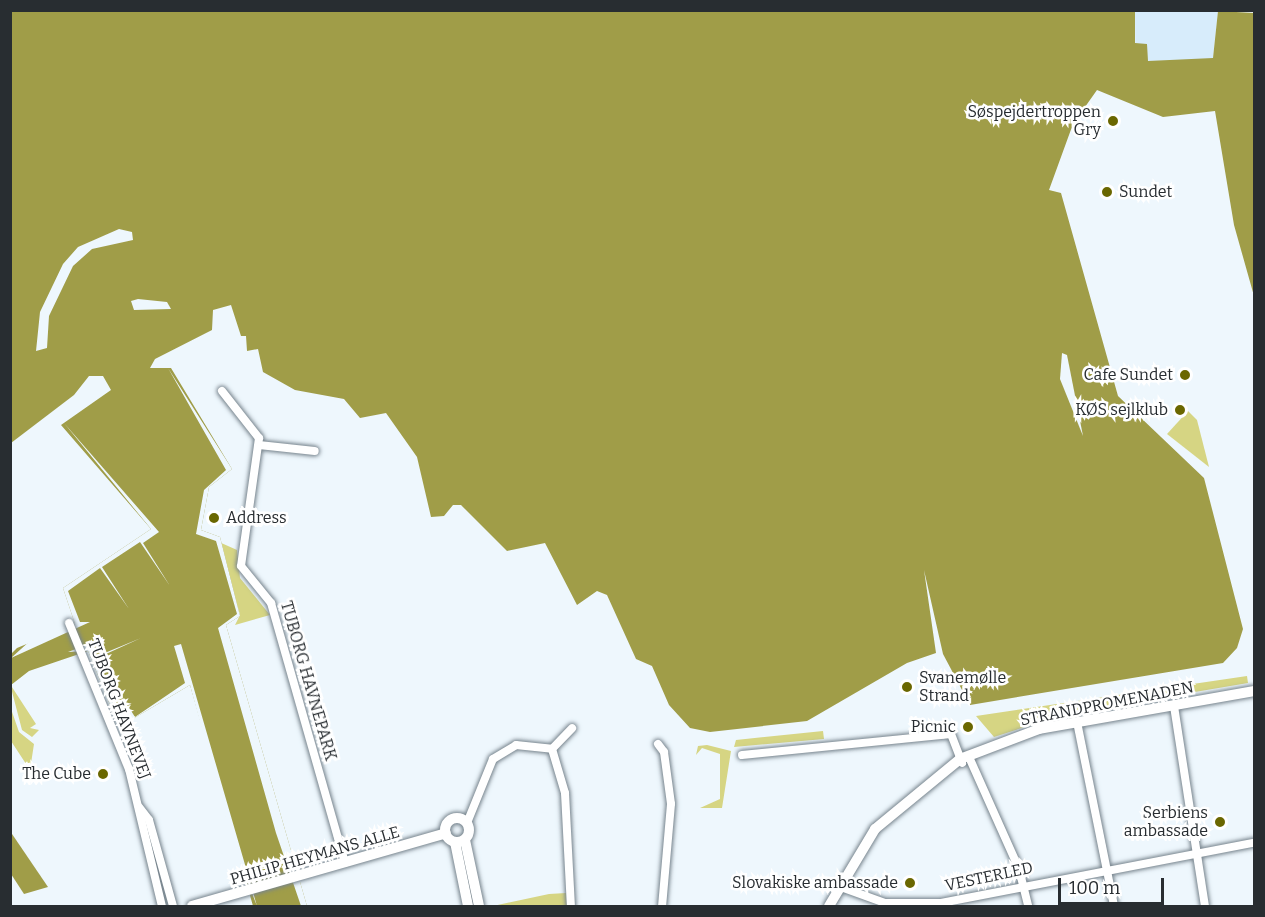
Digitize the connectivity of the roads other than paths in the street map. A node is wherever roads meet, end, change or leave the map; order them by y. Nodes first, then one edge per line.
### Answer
1 (222, 391) dead end
2 (259, 445) junction
3 (315, 451) dead end
4 (69, 623) dead end
5 (1254, 691) edge
6 (1174, 706) junction
7 (1077, 722) junction
8 (572, 728) dead end
9 (658, 744) dead end
10 (552, 749) junction
11 (742, 755) dead end
12 (964, 760) junction
13 (139, 807) junction
14 (467, 824) junction
15 (446, 833) junction
16 (460, 841) junction
17 (1254, 843) edge
18 (1195, 854) junction
19 (345, 863) junction
20 (1106, 869) junction
21 (1023, 885) junction
22 (838, 886) junction
23 (862, 902) edge
24 (162, 906) edge
25 (173, 906) edge
26 (192, 906) edge
27 (468, 906) edge
28 (479, 906) edge
29 (571, 906) edge
30 (662, 906) edge
31 (829, 906) edge
32 (1028, 906) edge
33 (1114, 906) edge
34 (1205, 906) edge

1 - 2 street
2 - 3 street
2 - 19 street, TUBORG HAVNEPARK
4 - 13 street, TUBORG HAVNEVEJ
5 - 6 street, STRANDPROMENADEN
6 - 7 street, STRANDPROMENADEN
6 - 18 street
7 - 12 street, STRANDPROMENADEN
7 - 20 street
8 - 10 street
9 - 30 street
10 - 14 street
10 - 29 street
11 - 12 street
12 - 21 street
12 - 22 street, STRANDPROMENADEN
13 - 24 street, TUBORG HAVNEVEJ
13 - 25 street, TUBORG HAVNEVEJ
14 - 15 street, PHILIP HEYMANS ALLE
14 - 16 street
15 - 16 street
15 - 19 street, PHILIP HEYMANS ALLE
16 - 27 street
16 - 28 street
17 - 18 street, VESTERLED
18 - 20 street, VESTERLED
18 - 34 street
19 - 26 street, PHILIP HEYMANS ALLE
20 - 21 street, VESTERLED
20 - 33 street
21 - 23 street, VESTERLED
21 - 32 street
22 - 23 street, VESTERLED
22 - 31 street, STRANDPROMENADEN

